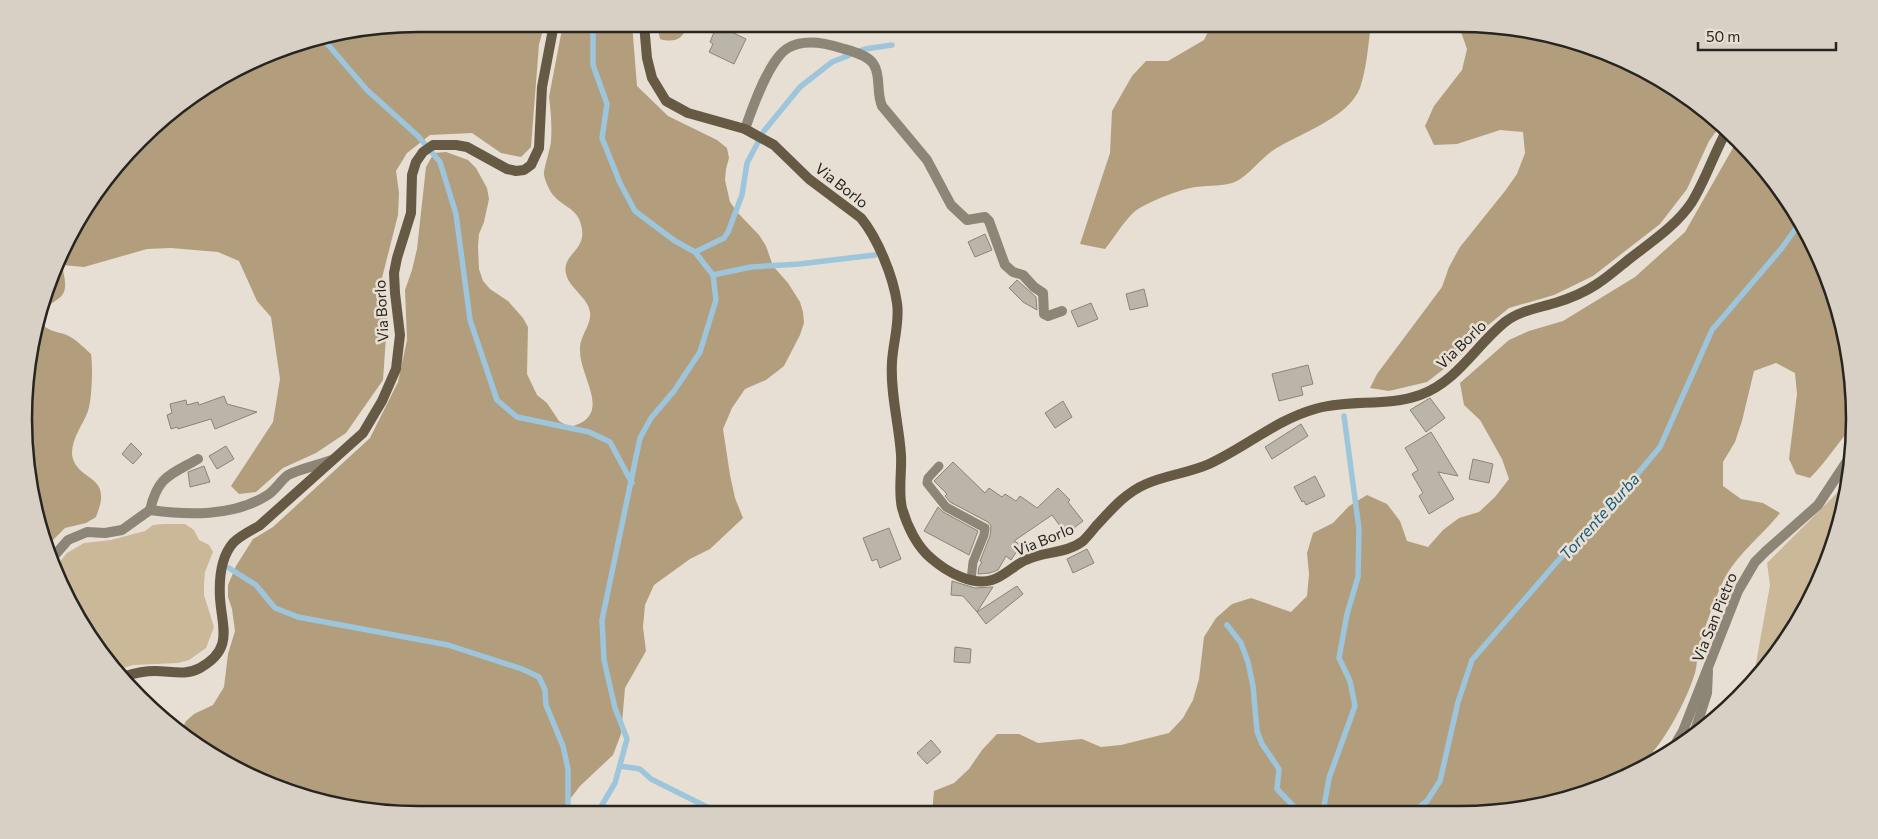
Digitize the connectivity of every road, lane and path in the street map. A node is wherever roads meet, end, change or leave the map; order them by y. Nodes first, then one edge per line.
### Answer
1 (552, 32) edge
2 (645, 32) edge
3 (745, 129) junction
4 (1723, 137) edge
5 (1062, 311) dead end
6 (198, 458) dead end
7 (332, 460) junction
8 (939, 466) dead end
9 (1842, 468) edge
10 (150, 510) junction
11 (56, 553) edge
12 (971, 580) junction
13 (1708, 666) junction
14 (129, 675) edge
15 (1697, 725) edge
16 (1679, 737) edge

1 - 7 main road, Via Borlo
2 - 3 main road, Via Borlo
3 - 5 street
3 - 12 main road, Via Borlo
4 - 12 main road, Via Borlo
6 - 10 street
7 - 10 street
7 - 14 main road, Via Borlo
8 - 12 lane
9 - 13 street, Via San Pietro
10 - 11 street
13 - 15 street, Via San Pietro
13 - 16 street

